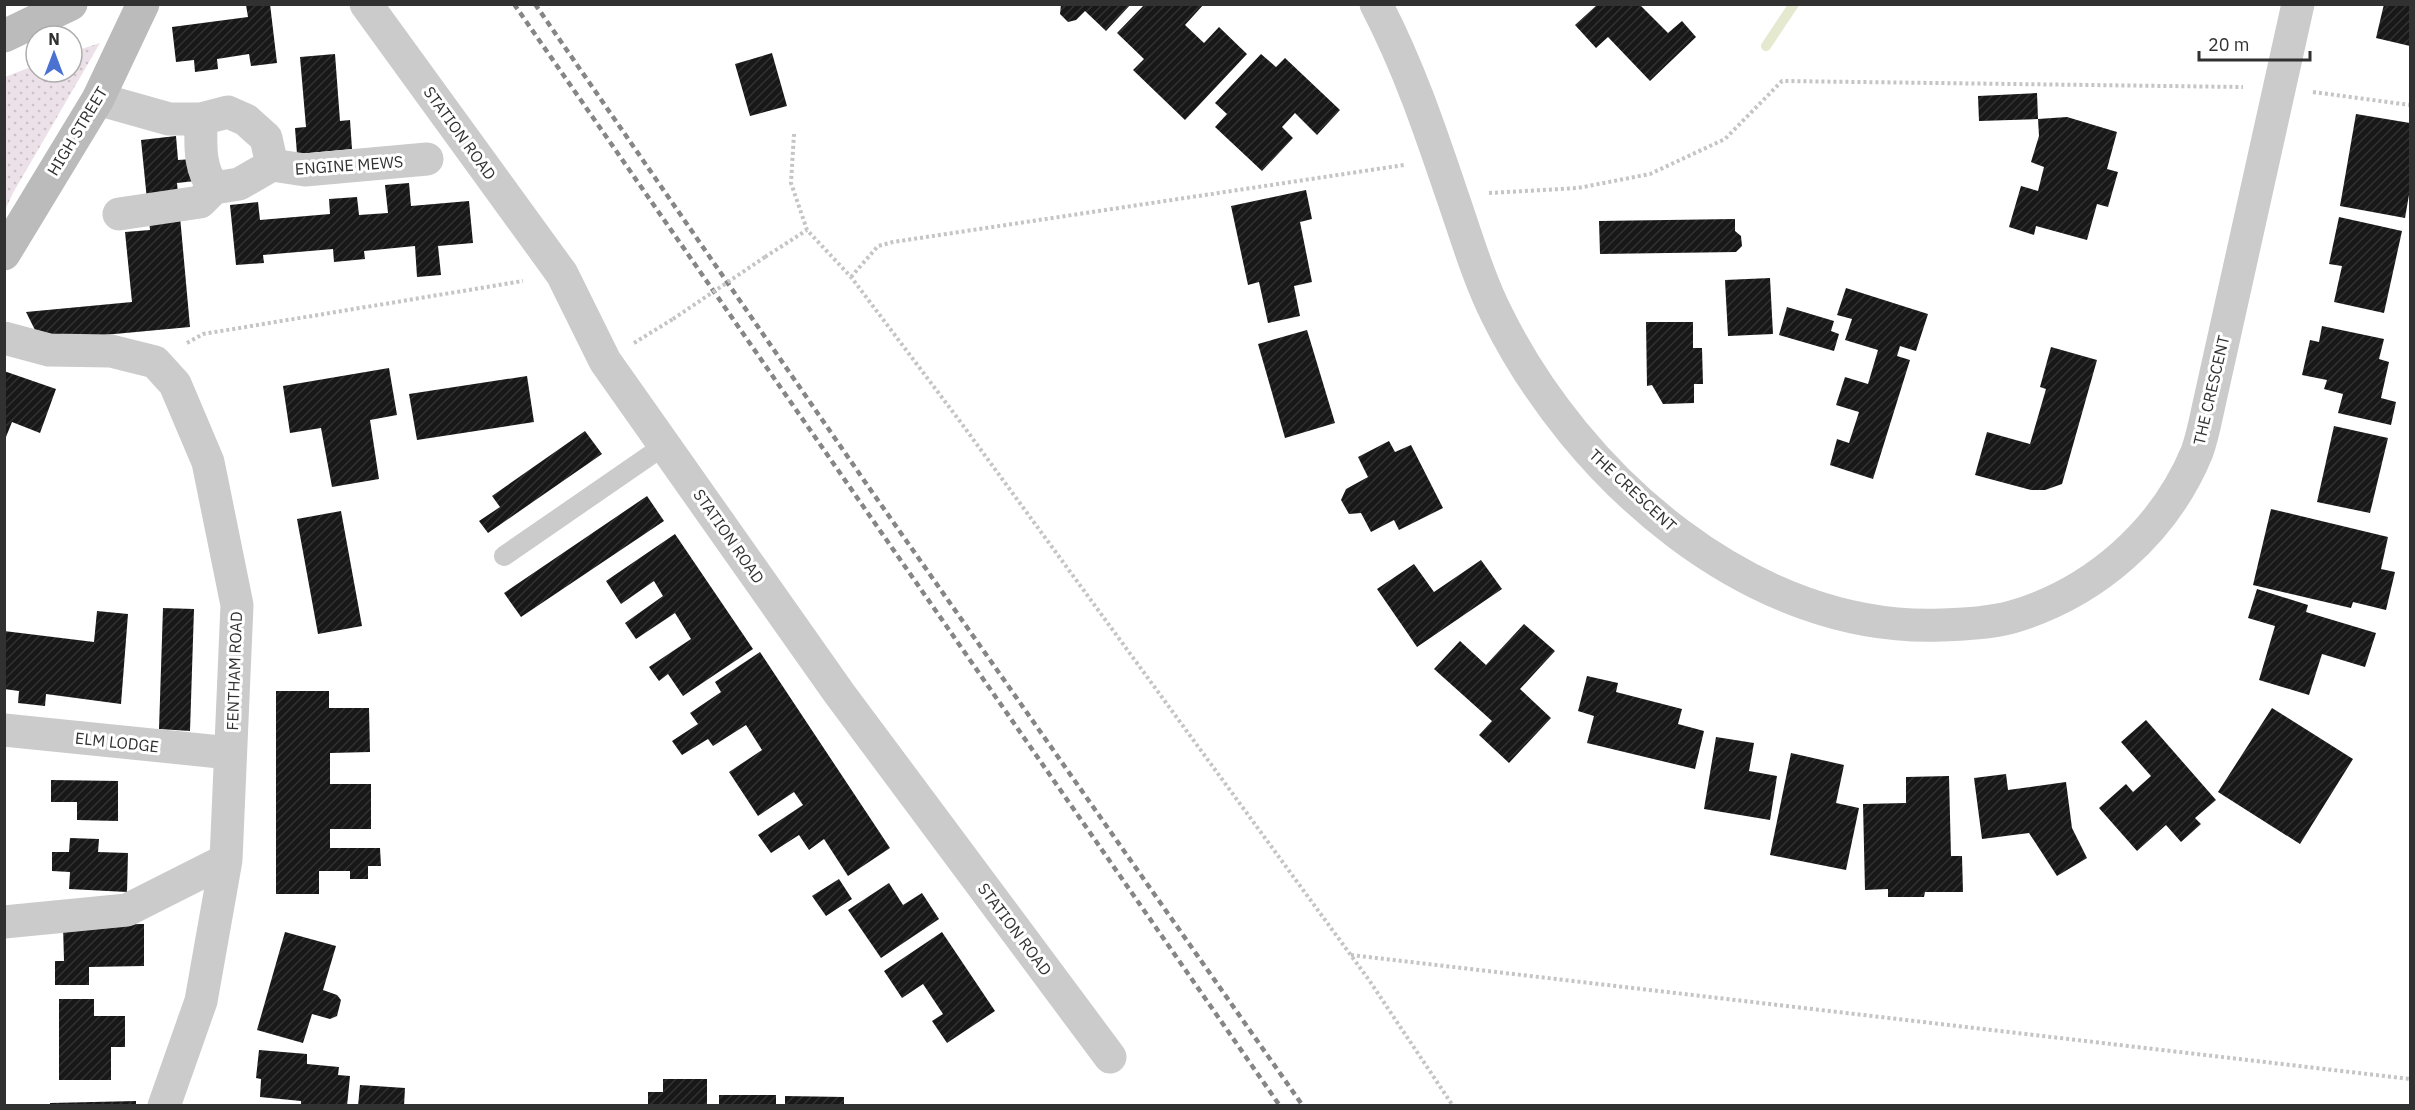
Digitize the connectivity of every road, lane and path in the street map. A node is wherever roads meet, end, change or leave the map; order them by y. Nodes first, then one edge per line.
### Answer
1 (71, 4) edge
2 (143, 4) edge
3 (366, 4) edge
4 (1376, 4) edge
5 (2298, 4) edge
6 (4, 36) edge
7 (2279, 87) junction
8 (98, 99) junction
9 (2410, 105) edge
10 (201, 119) junction
11 (794, 134) dead end
12 (427, 159) dead end
13 (1440, 160) junction
14 (272, 165) junction
15 (214, 188) junction
16 (1452, 195) junction
17 (119, 214) dead end
18 (807, 230) junction
19 (4, 254) edge
20 (562, 274) junction
21 (851, 277) junction
22 (4, 338) edge
23 (605, 361) junction
24 (155, 362) junction
25 (665, 445) junction
26 (504, 556) dead end
27 (4, 730) edge
28 (231, 753) junction
29 (226, 860) junction
30 (4, 922) edge
31 (1351, 955) junction
32 (1110, 1057) dead end
33 (2410, 1079) edge
34 (164, 1106) edge
35 (1453, 1106) edge

1 - 6 main road
2 - 8 main road, HIGH STREET
3 - 20 street, STATION ROAD
4 - 13 street, THE CRESCENT
5 - 7 street, THE CRESCENT
7 - 9 path
7 - 16 path
7 - 16 street, THE CRESCENT
8 - 10 street, ENGINE MEWS
8 - 19 main road, HIGH STREET
10 - 14 street, ENGINE MEWS
10 - 15 street
11 - 18 path
12 - 14 street, ENGINE MEWS
13 - 16 street, THE CRESCENT
13 - 21 path
14 - 15 street, ENGINE MEWS
15 - 17 street, ENGINE MEWS
18 - 21 path
18 - 23 path, bridge
20 - 23 street, STATION ROAD
20 - 24 path
21 - 31 path
22 - 24 street
23 - 25 street, STATION ROAD
24 - 28 street, FENTHAM ROAD
25 - 26 lane
25 - 32 street, STATION ROAD
27 - 28 street, ELM LODGE
28 - 29 street, FENTHAM ROAD
29 - 30 street
29 - 34 street, FENTHAM ROAD
31 - 33 path
31 - 35 path

